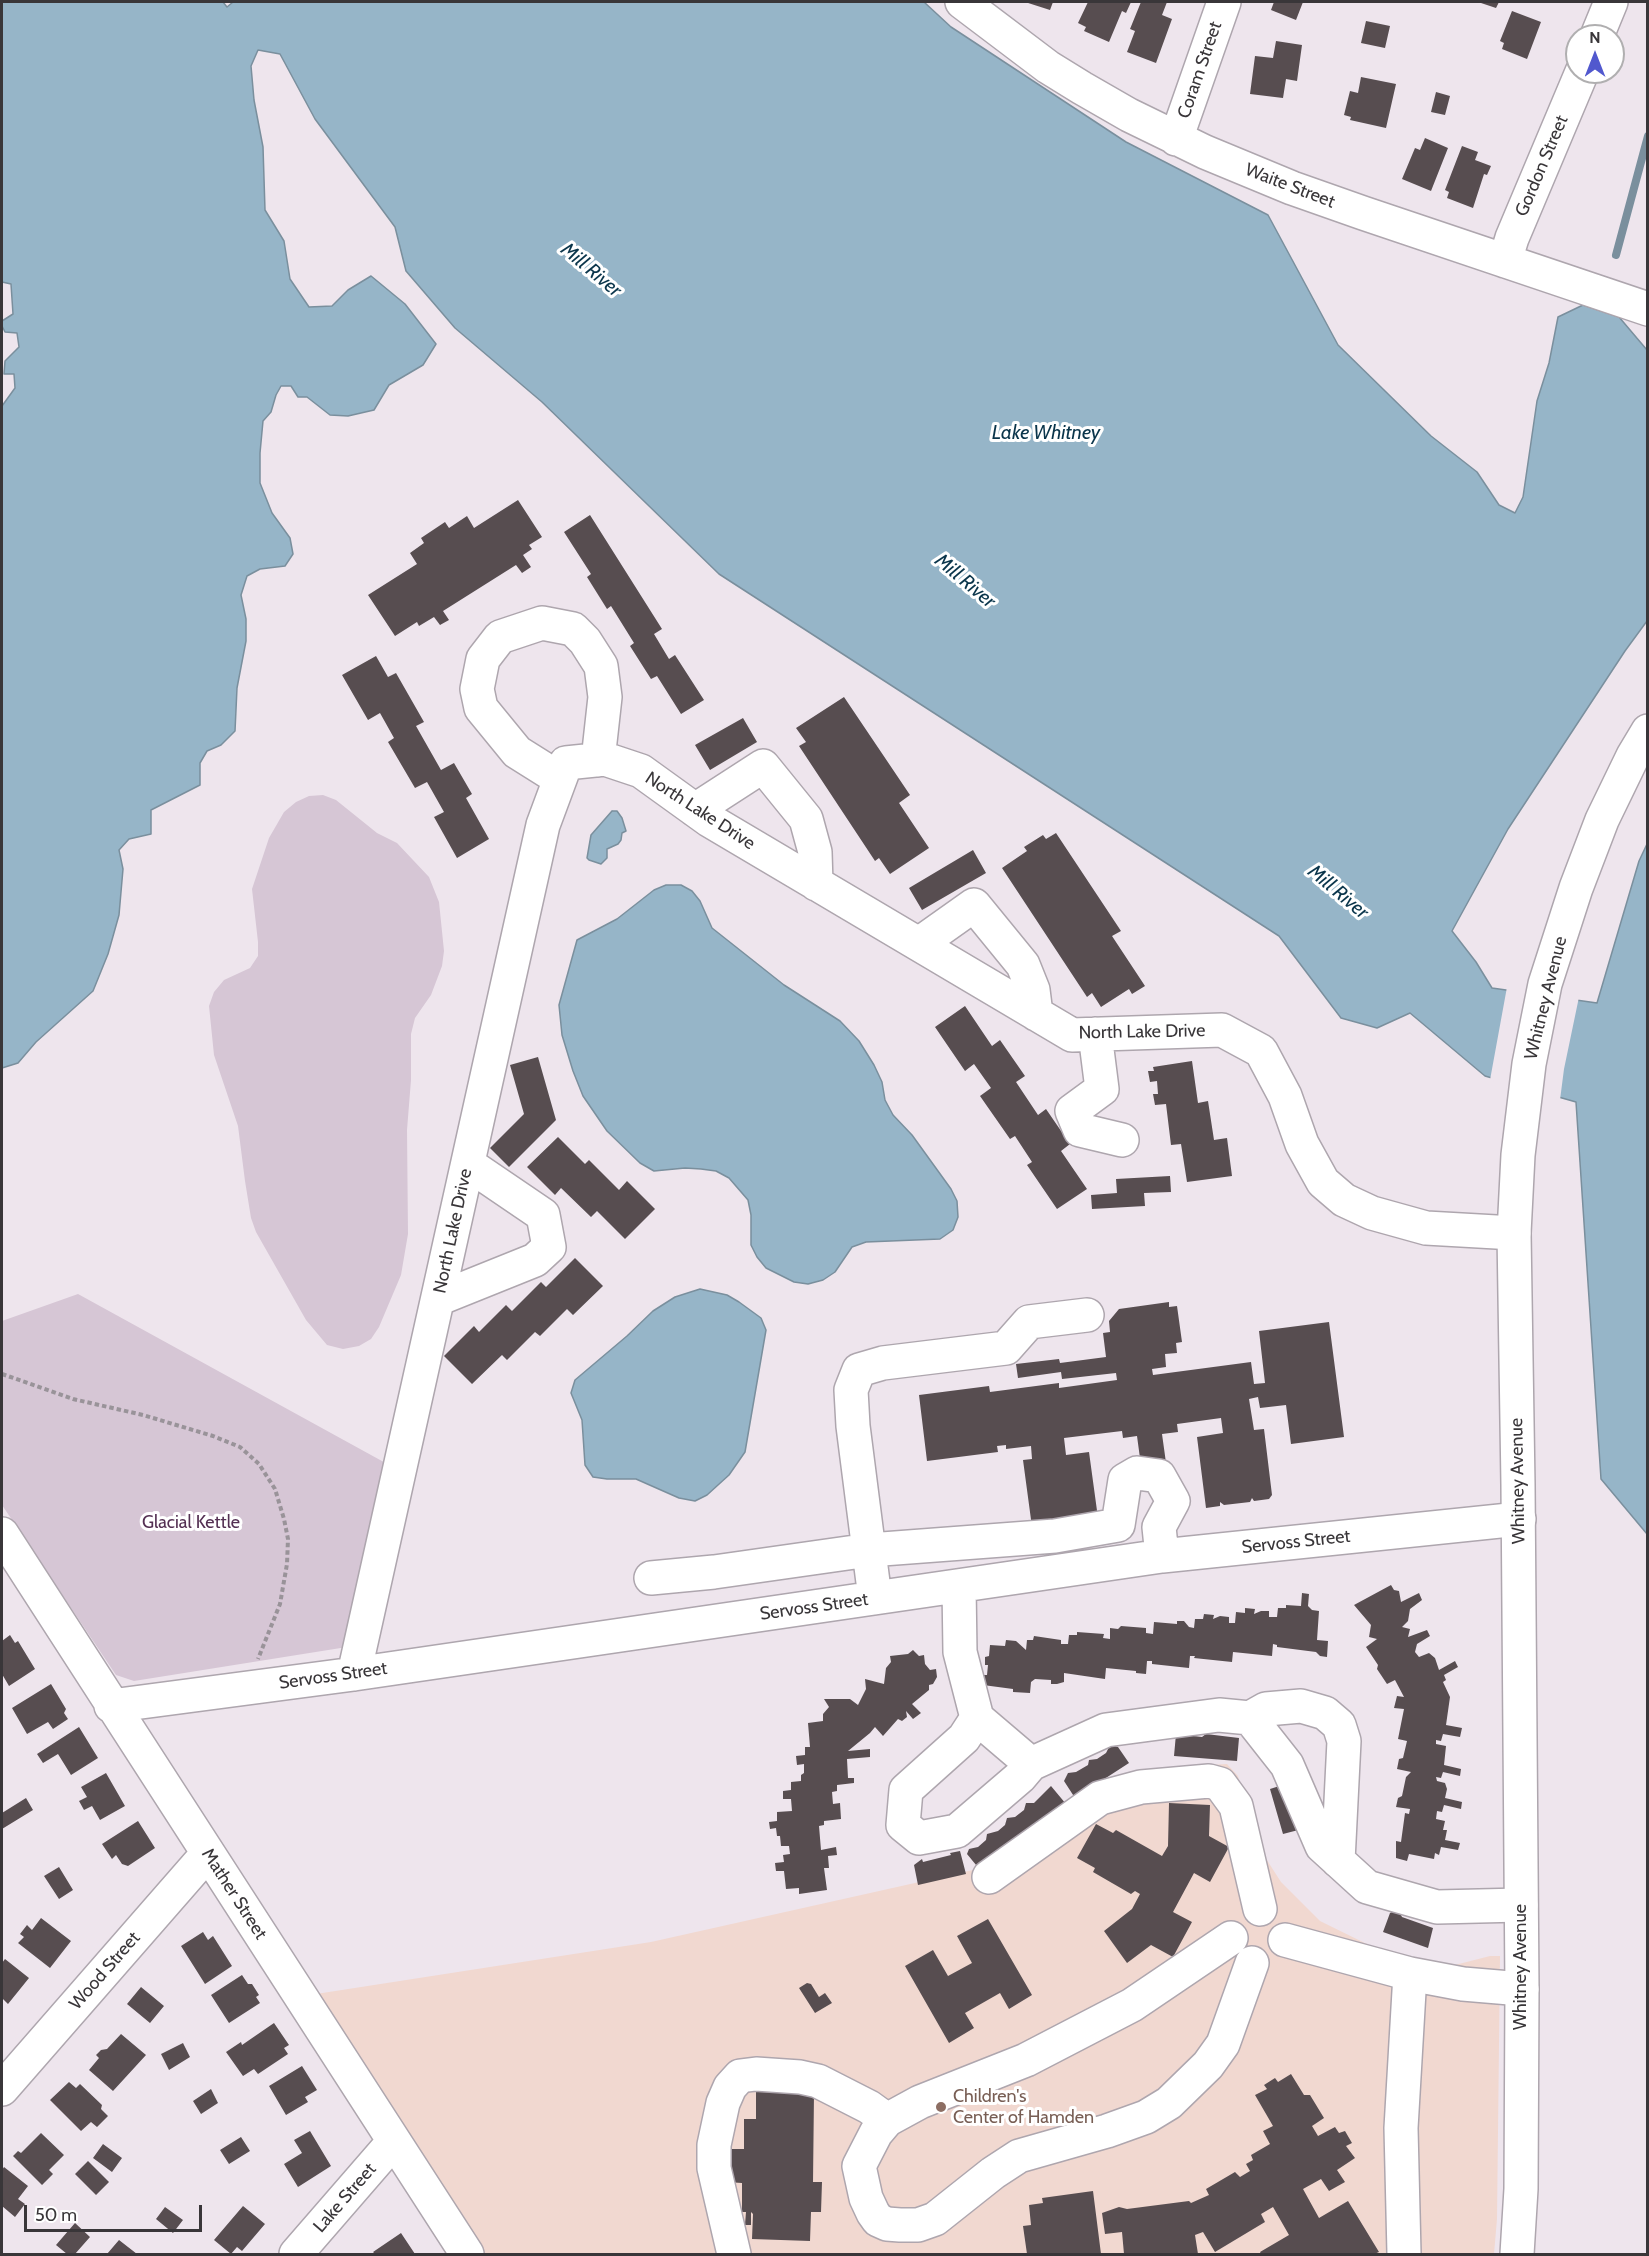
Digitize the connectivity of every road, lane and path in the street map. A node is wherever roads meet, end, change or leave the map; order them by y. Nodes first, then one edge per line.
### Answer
1 (962, 2) edge
2 (1224, 2) edge
3 (1611, 2) edge
4 (1602, 24) edge
5 (1577, 84) edge
6 (1176, 139) junction
7 (1505, 261) junction
8 (1647, 309) edge
9 (1647, 731) edge
10 (598, 760) junction
11 (560, 779) junction
12 (695, 810) junction
13 (816, 884) junction
14 (919, 944) junction
15 (1036, 1014) junction
16 (1095, 1034) junction
17 (1122, 1140) dead end
18 (468, 1164) junction
19 (1514, 1233) junction
20 (438, 1299) junction
21 (1087, 1315) dead end
22 (2, 1374) edge
23 (1120, 1513) junction
24 (1519, 1519) junction
25 (2, 1534) edge
26 (869, 1550) junction
27 (1152, 1557) junction
28 (10, 1572) edge
29 (651, 1578) dead end
30 (959, 1586) junction
31 (875, 1598) junction
32 (354, 1674) junction
33 (258, 1686) junction
34 (111, 1706) junction
35 (976, 1718) junction
36 (1250, 1718) junction
37 (1031, 1764) junction
38 (208, 1853) junction
39 (1338, 1861) junction
40 (989, 1877) dead end
41 (1521, 1905) junction
42 (1260, 1909) junction
43 (1231, 1938) junction
44 (1285, 1940) junction
45 (1252, 1963) junction
46 (1410, 1974) junction
47 (1522, 1989) junction
48 (2, 2089) edge
49 (887, 2120) junction
50 (394, 2141) junction
51 (296, 2254) edge
52 (467, 2254) edge
53 (734, 2254) edge
54 (1404, 2254) edge
55 (1517, 2254) edge

1 - 6 street, Waite Street
2 - 6 street, Coram Street
3 - 4 street
5 - 7 street, Gordon Street
6 - 7 street, Waite Street
7 - 8 street, Waite Street
9 - 19 street, Whitney Avenue
10 - 11 street, North Lake Drive
10 - 11 street
10 - 12 street, North Lake Drive
11 - 18 street, North Lake Drive
12 - 13 street, North Lake Drive
12 - 13 street
13 - 14 street, North Lake Drive
14 - 15 street, North Lake Drive
14 - 15 street
15 - 16 street, North Lake Drive
16 - 17 street
16 - 19 street, North Lake Drive
18 - 20 street, North Lake Drive
18 - 20 street
19 - 24 street, Whitney Avenue
20 - 32 street, North Lake Drive
21 - 26 street
22 - 33 path
23 - 26 street
23 - 27 street
23 - 27 street
24 - 27 street, Servoss Street
24 - 41 street, Whitney Avenue
25 - 28 street, Mather Street
26 - 29 street
26 - 31 street
27 - 30 street, Servoss Street
28 - 34 street, Mather Street
30 - 31 street, Servoss Street
30 - 35 street
31 - 32 street, Servoss Street
32 - 33 street, Servoss Street
33 - 34 street, Servoss Street
34 - 38 street, Mather Street
35 - 37 street
35 - 37 street
36 - 37 street
36 - 39 street
36 - 39 street
38 - 48 street, Wood Street
38 - 50 street, Mather Street
39 - 41 street
40 - 42 street
41 - 47 street, Whitney Avenue
42 - 43 street
42 - 44 street
43 - 45 street
43 - 49 street
44 - 45 street
44 - 46 street
45 - 49 street
46 - 47 street
46 - 54 street
47 - 55 street, Whitney Avenue
49 - 53 street
50 - 51 street, Lake Street
50 - 52 street, Mather Street

